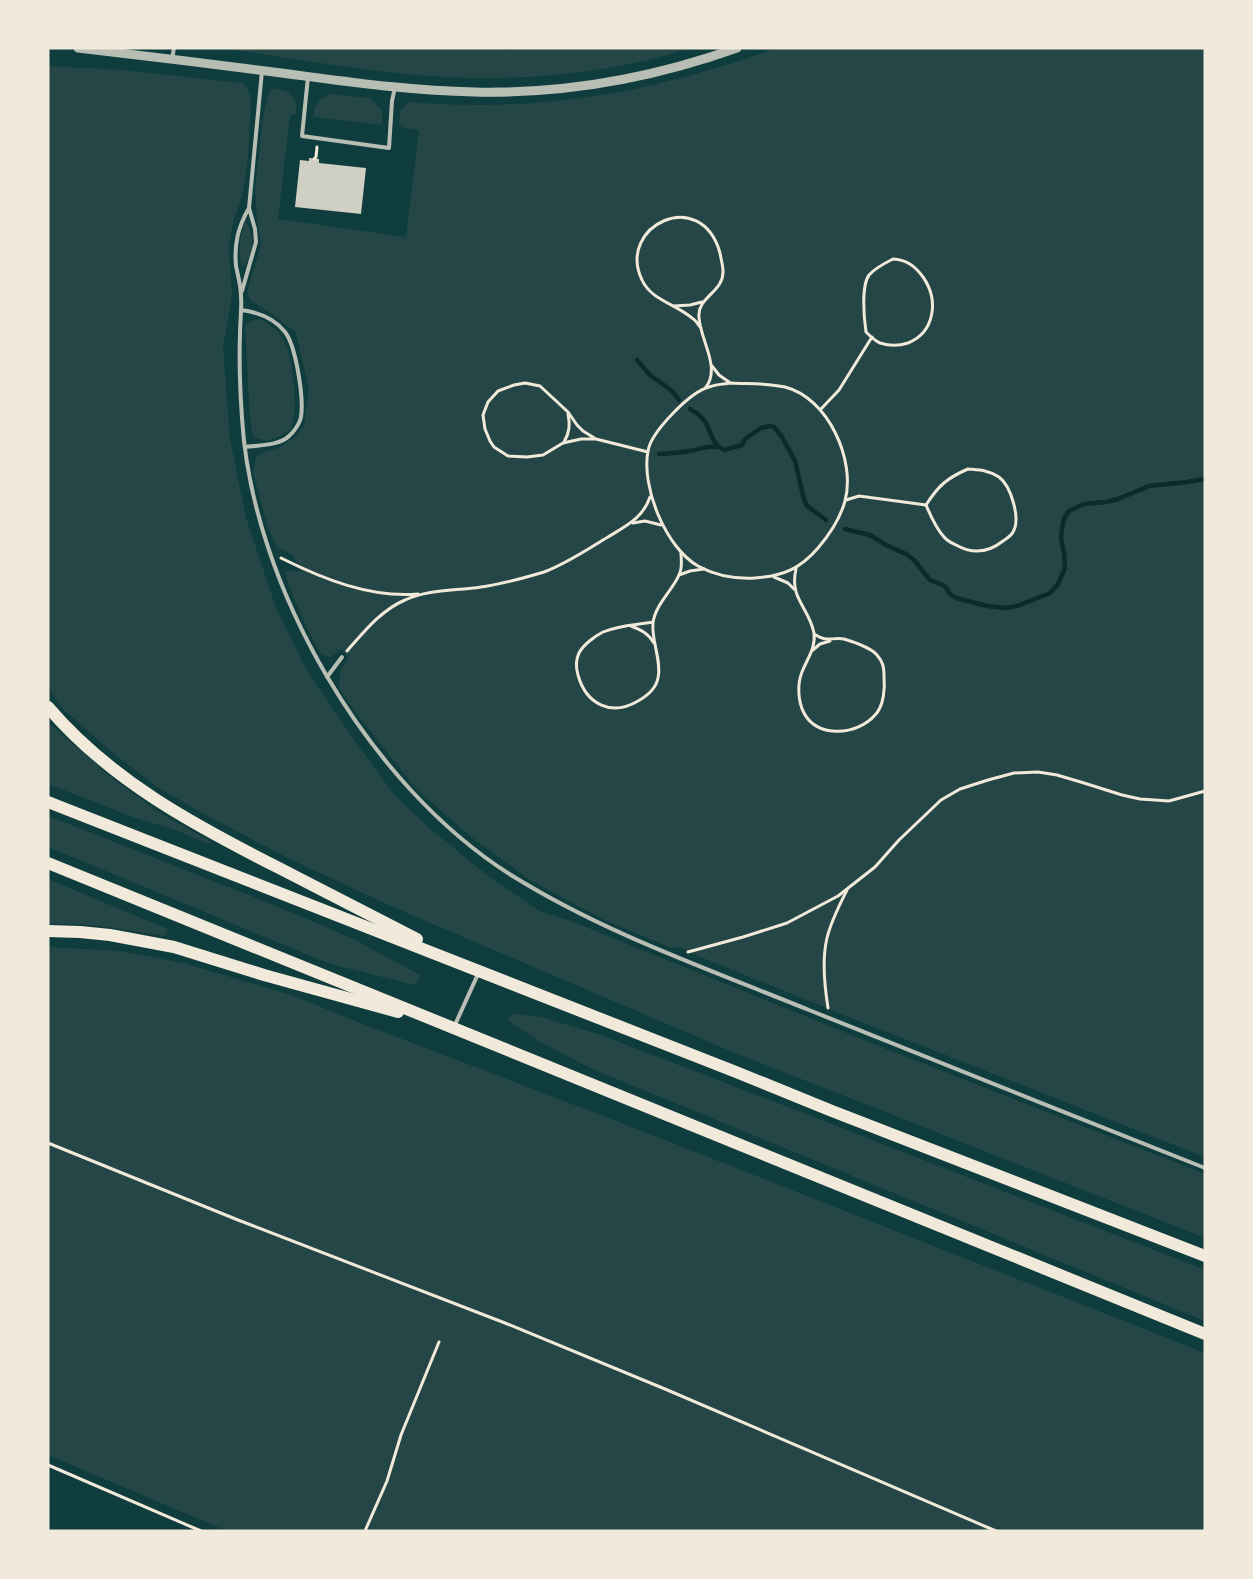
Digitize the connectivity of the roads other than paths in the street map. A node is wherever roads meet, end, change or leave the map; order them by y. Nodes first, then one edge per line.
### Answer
1 (78, 48) edge
2 (174, 48) edge
3 (737, 48) edge
4 (172, 59) junction
5 (262, 71) junction
6 (308, 76) junction
7 (395, 87) junction
8 (249, 208) junction
9 (241, 295) junction
10 (241, 310) junction
11 (245, 447) junction
12 (342, 657) road end
13 (327, 677) junction
14 (48, 707) edge
15 (48, 802) edge
16 (48, 863) edge
17 (48, 931) edge
18 (479, 971) junction
19 (454, 1028) junction
20 (1205, 1168) edge
21 (1205, 1256) edge
22 (1205, 1334) edge

1 - 4 street
2 - 4 lane
3 - 7 street
4 - 5 street
5 - 6 street
5 - 8 lane
6 - 7 street
6 - 7 lane
8 - 9 lane
8 - 9 lane
9 - 10 lane
10 - 11 lane
10 - 11 lane
11 - 13 lane
12 - 13 lane
13 - 20 lane
14 - 18 highway
15 - 18 highway
16 - 19 highway
17 - 19 highway
18 - 19 lane
18 - 21 highway
19 - 22 highway

